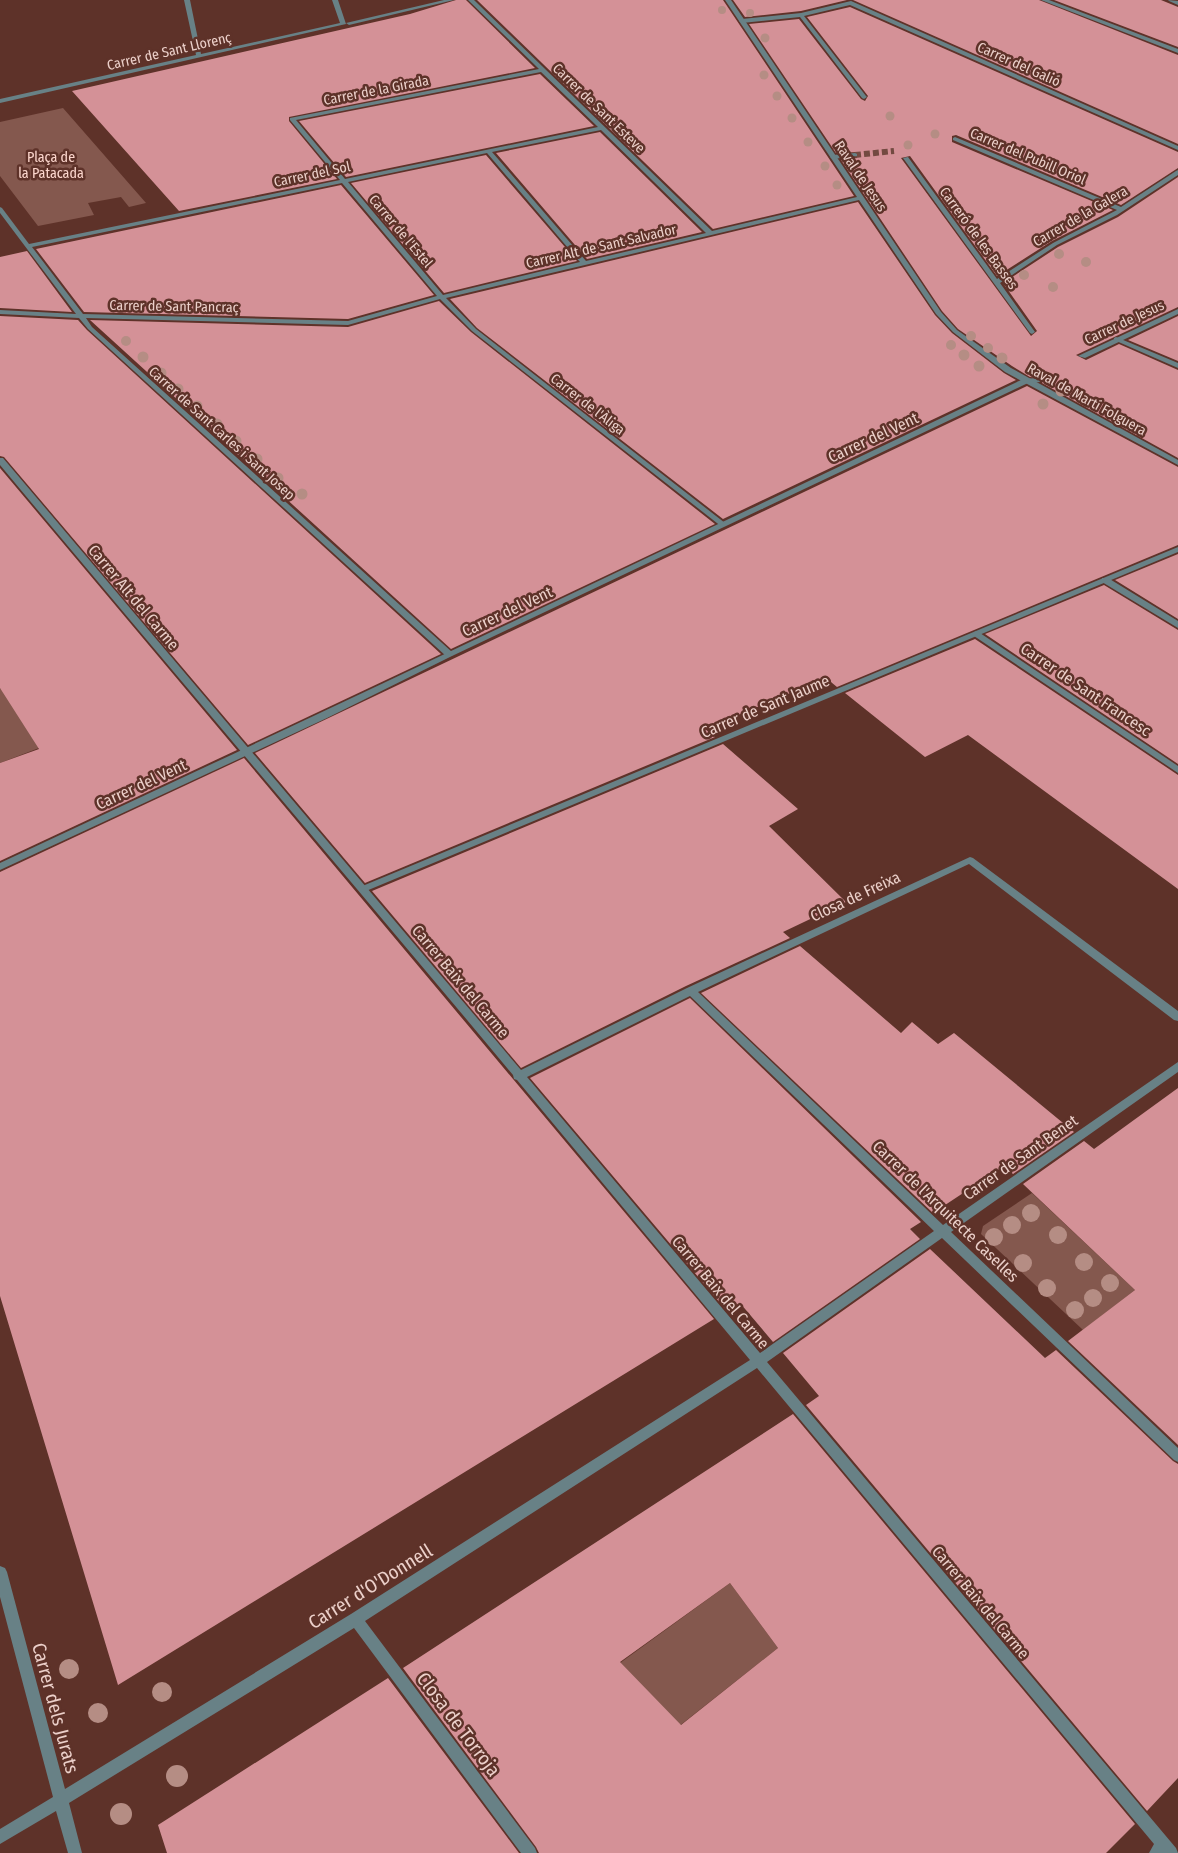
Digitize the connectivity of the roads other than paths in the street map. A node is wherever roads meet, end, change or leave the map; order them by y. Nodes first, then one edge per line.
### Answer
1 (188, 0) edge
2 (335, 0) edge
3 (451, 0) edge
4 (471, 0) edge
5 (728, 0) edge
6 (1044, 0) edge
7 (1171, 0) edge
8 (1178, 3) edge
9 (801, 15) junction
10 (742, 22) junction
11 (346, 23) junction
12 (1178, 52) edge
13 (199, 57) junction
14 (542, 70) junction
15 (864, 97) dead end
16 (0, 101) edge
17 (601, 128) junction
18 (955, 139) dead end
19 (1178, 148) edge
20 (488, 152) junction
21 (855, 155) tunnel mouth
22 (833, 157) junction
23 (906, 158) dead end
24 (1178, 172) edge
25 (342, 180) junction
26 (861, 198) junction
27 (0, 209) edge
28 (1120, 209) junction
29 (711, 234) junction
30 (27, 246) junction
31 (584, 263) junction
32 (996, 283) junction
33 (441, 297) junction
34 (1178, 311) edge
35 (0, 312) edge
36 (81, 316) junction
37 (348, 323) joint
38 (1032, 332) dead end
39 (1116, 338) junction
40 (985, 355) joint
41 (1082, 356) dead end
42 (1178, 366) edge
43 (1037, 380) dead end
44 (1026, 381) junction
45 (0, 460) edge
46 (1178, 463) edge
47 (722, 525) junction
48 (1178, 549) edge
49 (1105, 580) junction
50 (1178, 625) edge
51 (977, 634) junction
52 (449, 654) junction
53 (245, 752) junction
54 (1178, 770) edge
55 (0, 867) edge
56 (363, 889) junction
57 (691, 991) junction
58 (1178, 1017) edge
59 (1178, 1066) edge
60 (518, 1076) junction
61 (943, 1230) junction
62 (758, 1361) junction
63 (1178, 1456) edge
64 (0, 1572) edge
65 (356, 1619) junction
66 (59, 1800) junction
67 (0, 1838) edge
68 (1164, 1850) edge
69 (75, 1853) edge
70 (530, 1853) edge

1 - 13 street
2 - 11 street
3 - 11 street, Carrer de Sant Llorenç
4 - 14 street, Carrer de Sant Esteve
5 - 10 street, Raval de Jesus
6 - 12 street
7 - 8 street
9 - 10 street
9 - 15 street
9 - 19 street, Carrer del Galió
10 - 22 street, Raval de Jesus
11 - 13 street, Carrer de Sant Llorenç
13 - 16 street, Carrer de Sant Llorenç
14 - 17 street, Carrer de Sant Esteve
14 - 25 street, Carrer de la Girada
17 - 20 street, Carrer del Sol
17 - 29 street, Carrer de Sant Esteve
18 - 28 street, Carrer del Pubill Oriol
20 - 25 street, Carrer del Sol
20 - 31 street
21 - 22 street
22 - 26 street, Raval de Jesus
23 - 32 street, Carreró de les Basses
24 - 28 street, Carrer de la Galera
25 - 30 street, Carrer del Sol
25 - 33 street, Carrer de l'Estel
26 - 29 street, Carrer Alt de Sant Salvador
26 - 40 street, Raval de Jesus
27 - 30 street, Carrer de Sant Carles i Sant Josep
28 - 32 street, Carrer de la Galera
29 - 31 street, Carrer Alt de Sant Salvador
30 - 36 street, Carrer de Sant Carles i Sant Josep
31 - 33 street, Carrer Alt de Sant Salvador
32 - 38 street, Carreró de les Basses
33 - 37 street, Carrer Alt de Sant Salvador
33 - 47 street, Carrer de l'Àliga
34 - 39 street, Carrer de Jesus
35 - 36 street, Carrer de Sant Pancraç
36 - 37 street, Carrer de Sant Pancraç
36 - 52 street, Carrer de Sant Carles i Sant Josep
39 - 41 street, Carrer de Jesus
39 - 42 street
40 - 44 street, Raval de Martí Folguera
43 - 44 street
44 - 46 street, Raval de Martí Folguera
44 - 47 street, Carrer del Vent
45 - 53 street, Carrer Alt del Carme
47 - 52 street, Carrer del Vent
48 - 49 street, Carrer de Sant Jaume
49 - 50 street
49 - 51 street, Carrer de Sant Jaume
51 - 54 street, Carrer de Sant Francesc
51 - 56 street, Carrer de Sant Jaume
52 - 53 street, Carrer del Vent
53 - 55 street, Carrer del Vent
53 - 56 street, Carrer Baix del Carme
56 - 60 street, Carrer Baix del Carme
57 - 58 street, Closa de Freixa
57 - 60 street, Closa de Freixa
57 - 61 street, Carrer de l'Arquitecte Caselles
59 - 61 street, Carrer de Sant Benet
60 - 62 street, Carrer Baix del Carme
61 - 62 street, Carrer de Sant Benet
61 - 63 street, Carrer de l'Arquitecte Caselles
62 - 65 street, Carrer d'O'Donnell
62 - 68 street, Carrer Baix del Carme
64 - 66 street, Carrer dels Jurats
65 - 66 street, Carrer d'O'Donnell
65 - 70 street, Closa de Torroja
66 - 67 street, Carrer d'O'Donnell
66 - 69 street, Carrer dels Jurats

